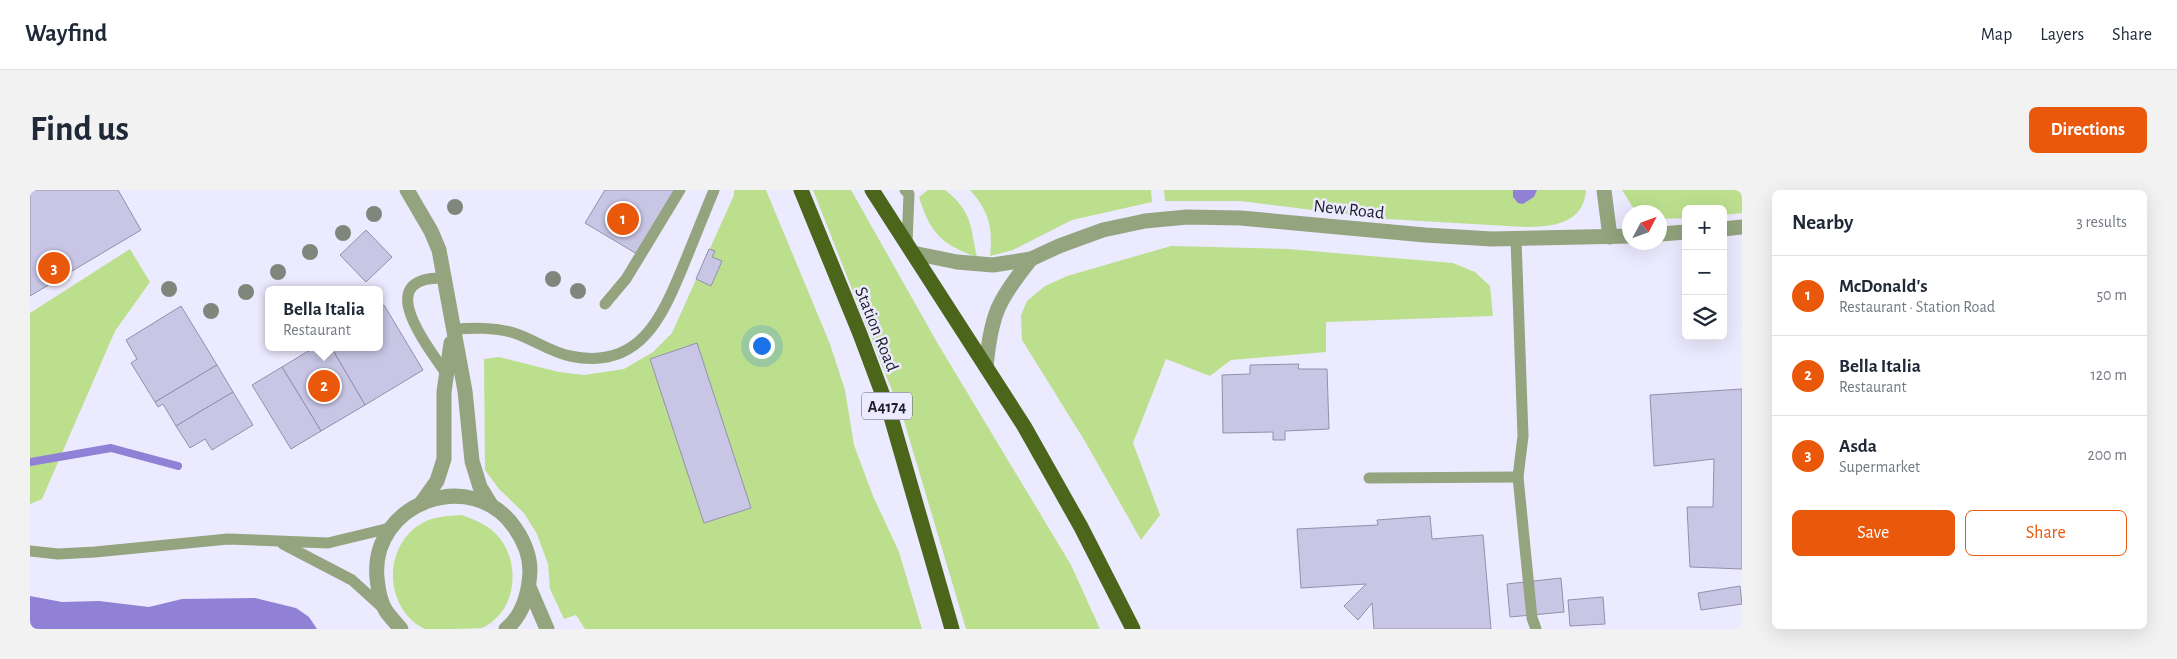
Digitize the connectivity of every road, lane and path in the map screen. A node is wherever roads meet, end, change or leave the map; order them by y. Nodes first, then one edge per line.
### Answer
1 (407, 190) edge
2 (680, 190) edge
3 (714, 190) edge
4 (801, 190) edge
5 (872, 190) edge
6 (906, 190) edge
7 (1604, 190) edge
8 (1742, 227) edge
9 (1727, 228) edge
10 (1682, 232) edge
11 (1667, 233) edge
12 (1622, 237) edge
13 (1610, 238) junction
14 (1516, 240) junction
15 (910, 248) junction
16 (1030, 259) junction
17 (446, 278) junction
18 (605, 304) dead end
19 (453, 329) junction
20 (986, 367) junction
21 (447, 375) junction
22 (1518, 477) junction
23 (1369, 478) dead end
24 (422, 502) junction
25 (491, 505) junction
26 (390, 528) junction
27 (280, 542) junction
28 (30, 551) edge
29 (529, 587) junction
30 (386, 610) junction
31 (1134, 628) edge
32 (401, 629) edge
33 (506, 629) edge
34 (548, 629) edge
35 (952, 629) edge
36 (1536, 629) edge

1 - 17 street
2 - 18 lane
3 - 19 lane
4 - 35 main road, Station Road / A4174
5 - 15 main road
6 - 15 lane
7 - 13 street
8 - 9 street
10 - 11 street
12 - 13 street, New Road
13 - 14 street, New Road
14 - 16 street, New Road
14 - 22 lane
15 - 16 street, New Road
15 - 20 main road
16 - 20 street, New Road
17 - 19 street
17 - 21 lane
19 - 21 street
19 - 25 street
20 - 31 main road
21 - 24 street
22 - 23 lane
22 - 36 lane
24 - 25 street
24 - 26 street
25 - 29 street
26 - 27 lane
26 - 30 street
27 - 28 lane
27 - 30 lane
29 - 33 street
29 - 34 street
30 - 32 street

